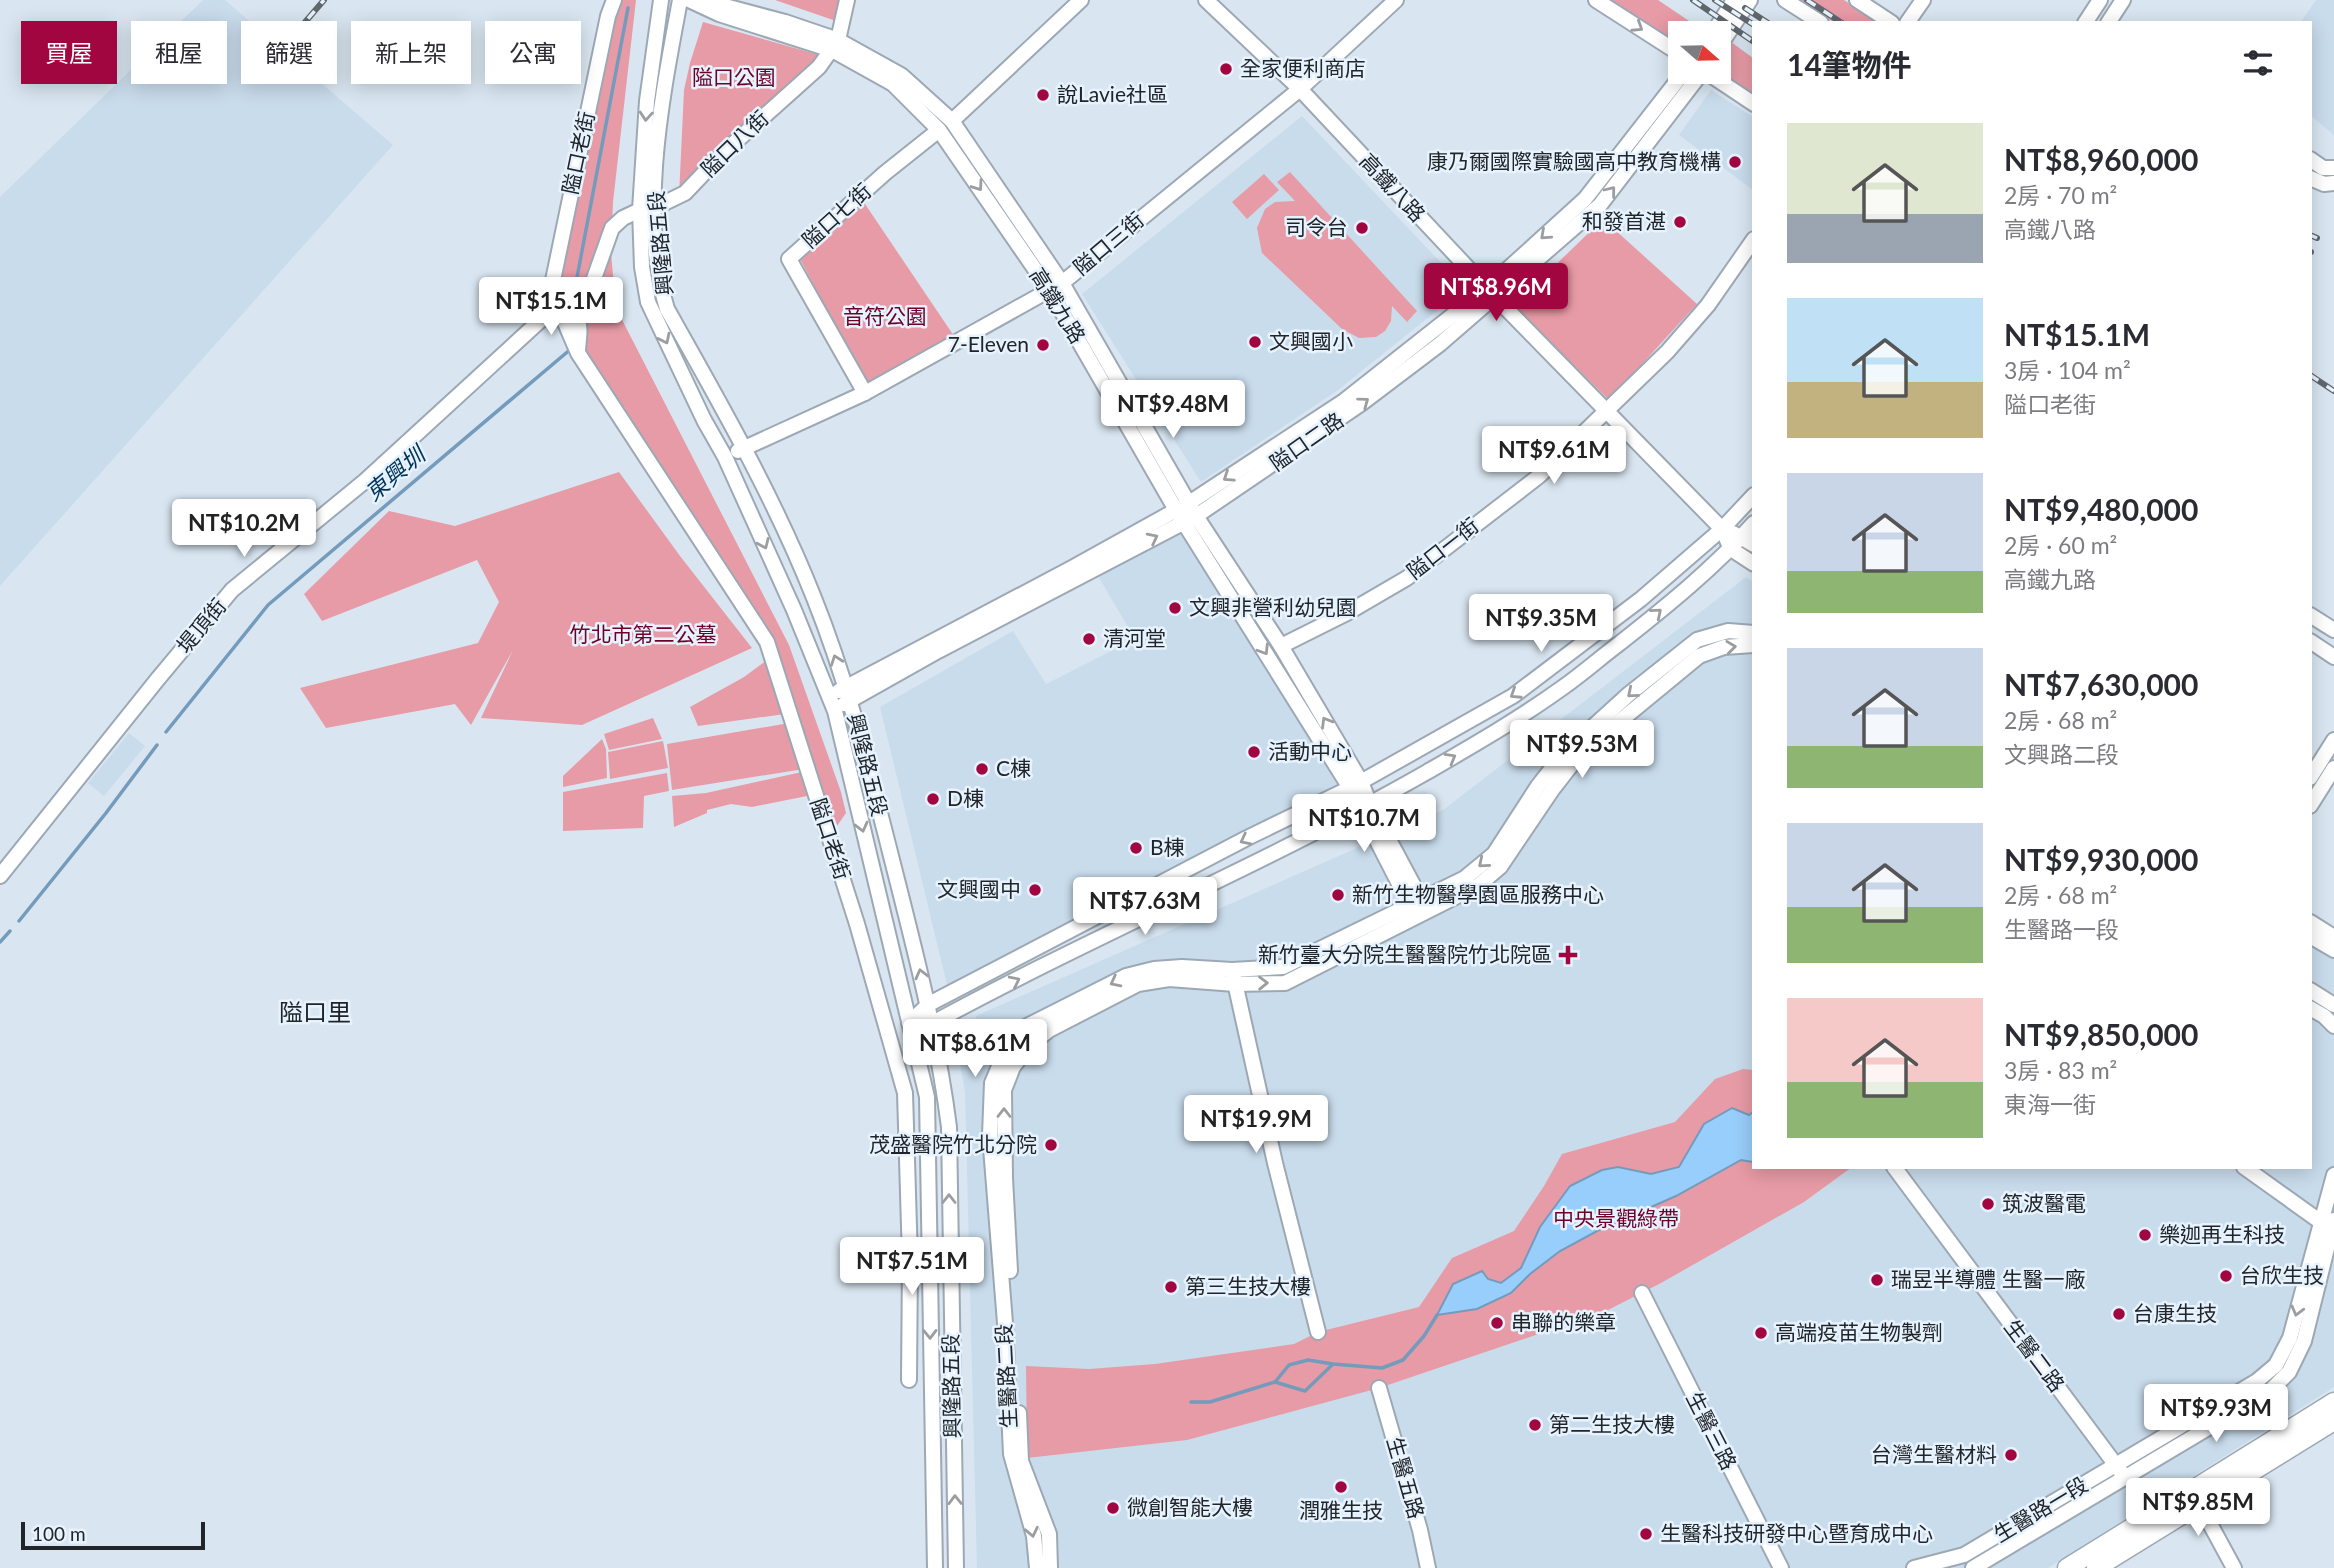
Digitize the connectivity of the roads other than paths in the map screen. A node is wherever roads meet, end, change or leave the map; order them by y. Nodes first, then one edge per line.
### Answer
1 (614, 0) edge
2 (662, 0) edge
3 (680, 0) edge
4 (689, 0) edge
5 (701, 0) edge
6 (847, 0) edge
7 (1081, 0) edge
8 (1206, 0) edge
9 (1396, 0) edge
10 (1595, 0) edge
11 (1734, 0) edge
12 (1750, 0) edge
13 (1785, 0) edge
14 (1857, 0) edge
15 (1923, 0) edge
16 (2123, 0) edge
17 (718, 1) edge
18 (1725, 21) edge
19 (1818, 21) edge
20 (1889, 21) edge
21 (1908, 21) edge
22 (2110, 21) edge
23 (1731, 22) edge
24 (835, 45) junction
25 (1668, 46) edge
26 (1675, 84) edge
27 (1695, 84) edge
28 (1723, 84) edge
29 (1300, 89) junction
30 (1752, 103) edge
31 (952, 121) junction
32 (939, 130) junction
33 (2312, 160) edge
34 (2334, 168) edge
35 (2312, 179) edge
36 (2334, 183) edge
37 (647, 209) junction
38 (1752, 242) edge
39 (591, 287) junction
40 (1056, 287) junction
41 (1491, 293) junction
42 (556, 306) junction
43 (580, 324) junction
44 (578, 353) junction
45 (865, 393) junction
46 (1606, 411) junction
47 (745, 447) junction
48 (725, 457) junction
49 (1752, 497) edge
50 (1186, 513) junction
51 (1722, 530) junction
52 (1748, 541) edge
53 (1731, 548) junction
54 (1752, 563) edge
55 (2312, 616) edge
56 (2334, 630) edge
57 (1752, 632) edge
58 (2312, 642) edge
59 (1752, 645) edge
60 (1281, 646) junction
61 (2334, 657) edge
62 (848, 693) junction
63 (828, 697) junction
64 (835, 711) junction
65 (2334, 740) edge
66 (2334, 768) edge
67 (2312, 775) edge
68 (1355, 784) junction
69 (2312, 803) edge
70 (1365, 807) junction
71 (0, 876) edge
72 (1419, 909) junction
73 (2312, 923) edge
74 (2312, 937) edge
75 (2334, 937) edge
76 (2334, 950) edge
77 (1233, 977) junction
78 (2312, 991) edge
79 (929, 1004) junction
80 (2334, 1004) edge
81 (2312, 1009) edge
82 (909, 1023) junction
83 (932, 1024) junction
84 (2334, 1026) edge
85 (1895, 1169) edge
86 (2247, 1169) edge
87 (2334, 1175) edge
88 (2328, 1224) edge
89 (1642, 1293) dead end
90 (1318, 1332) dead end
91 (909, 1380) dead end
92 (1379, 1388) dead end
93 (2334, 1402) edge
94 (2334, 1421) edge
95 (2120, 1472) junction
96 (2195, 1498) junction
97 (934, 1568) edge
98 (956, 1568) edge
99 (1037, 1568) edge
100 (1050, 1568) edge
101 (1428, 1568) edge
102 (1781, 1568) edge
103 (1914, 1568) edge
104 (1973, 1568) edge
105 (2067, 1568) edge
106 (2096, 1568) edge
107 (2234, 1568) edge

1 - 42 street, 隘口老街
2 -> 37 street, 興隆路五段
3 - 37 street, 興隆路五段
4 - 24 street, 高鐵九路
5 - 17 street, 高鐵九路
6 - 24 street, 隘口八街
7 - 31 street
8 - 29 street, 高鐵八路
9 - 29 street, 隘口三街
10 -> 25 street
11 - 18 street
12 - 23 street
13 - 19 street
14 - 20 street
15 - 21 street
16 - 22 street
17 - 24 street, 高鐵九路
24 - 31 street, 高鐵九路
24 - 32 street, 高鐵九路
24 - 37 street, 隘口八街
26 -> 41 street, 隘口二路
41 -> 27 street, 隘口二路
28 - 30 street
29 - 40 street, 隘口三街
29 - 41 street, 高鐵八路
31 - 40 street, 高鐵九路
32 -> 40 street, 高鐵九路
32 - 45 street, 隘口七街
33 - 34 street
35 - 36 street
37 - 39 street
37 - 47 street, 興隆路五段
37 -> 48 street, 興隆路五段
38 - 46 street, 隘口一街
39 - 42 street, 堤頂街
39 - 43 street
40 - 45 street, 隘口三街
40 - 50 street, 高鐵九路
41 - 46 street, 高鐵八路
41 - 50 street, 隘口二路
42 - 43 street
42 - 44 street, 隘口老街
42 - 71 street, 堤頂街
43 - 44 street
44 - 91 street, 隘口老街
45 - 47 street, 隘口三街
46 - 51 street, 高鐵八路
46 - 60 street, 隘口一街
47 - 48 street, 隘口三街
62 -> 47 street, 興隆路五段
48 -> 63 street, 興隆路五段
49 - 51 street
50 - 60 street, 高鐵九路
50 - 62 street, 隘口二路
50 -> 68 street, 高鐵九路
51 - 52 street, 高鐵八路
51 - 53 street, 高鐵八路
51 -> 68 street
52 - 53 street
53 - 54 street, 高鐵八路
70 -> 53 street
55 - 56 street
57 -> 72 street
58 - 61 street
72 -> 59 street
68 -> 60 street, 高鐵九路
62 - 63 street, 隘口二路
62 - 64 street, 隘口二路
79 -> 62 street, 興隆路五段
63 - 64 street, 興隆路五段
64 -> 82 street, 興隆路五段
65 - 67 street
66 - 69 street
68 - 70 street, 高鐵九路
68 -> 79 street
70 - 72 street, 高鐵九路
83 -> 70 street
72 - 77 street, 生醫路二段
73 - 75 street
74 - 76 street
77 - 90 street
77 -> 99 street, 生醫路二段
100 -> 77 street, 生醫路二段
78 - 80 street
79 - 82 street
79 - 83 street, 興隆路五段
81 - 84 street
82 - 83 street
82 -> 97 street, 興隆路五段
98 -> 83 street, 興隆路五段
85 - 95 street, 生醫二路
86 - 88 street
87 - 88 street, 生醫路一段
88 - 95 street, 生醫路一段
89 - 102 street, 生醫三路
92 - 101 street, 生醫五路
93 - 96 main road
94 - 96 main road
95 - 103 street, 生醫路一段
95 - 104 street, 生醫路一段
96 - 105 main road
96 - 106 main road
96 - 107 street

